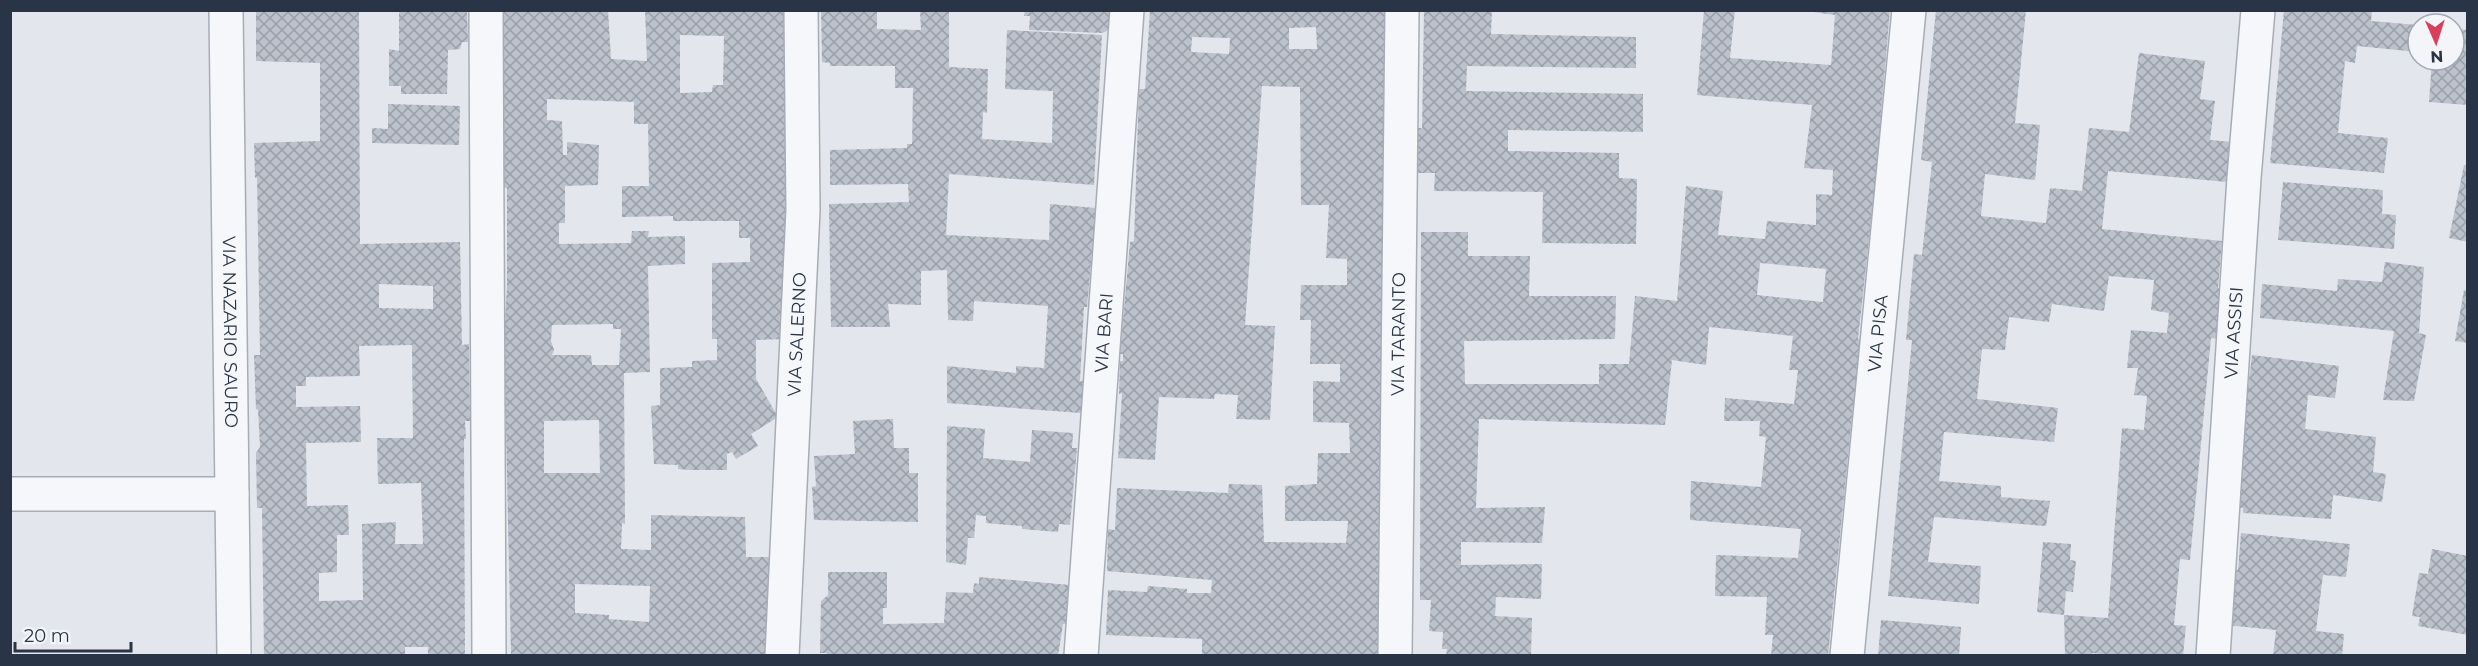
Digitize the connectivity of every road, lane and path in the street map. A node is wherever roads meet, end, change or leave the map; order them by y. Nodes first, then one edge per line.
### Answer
1 (226, 10) edge
2 (486, 10) edge
3 (801, 10) edge
4 (1127, 10) edge
5 (1402, 10) edge
6 (1909, 10) edge
7 (2258, 10) edge
8 (10, 494) edge
9 (232, 494) junction
10 (234, 656) edge
11 (489, 656) edge
12 (782, 656) edge
13 (1081, 656) edge
14 (1395, 656) edge
15 (1847, 656) edge
16 (2213, 656) edge

1 - 9 street, VIA NAZARIO SAURO
2 - 11 street
3 - 12 street, VIA SALERNO
4 - 13 street, VIA BARI
5 - 14 street, VIA TARANTO
6 - 15 street, VIA PISA
7 - 16 street, VIA ASSISI
8 - 9 street
9 - 10 street, VIA NAZARIO SAURO

